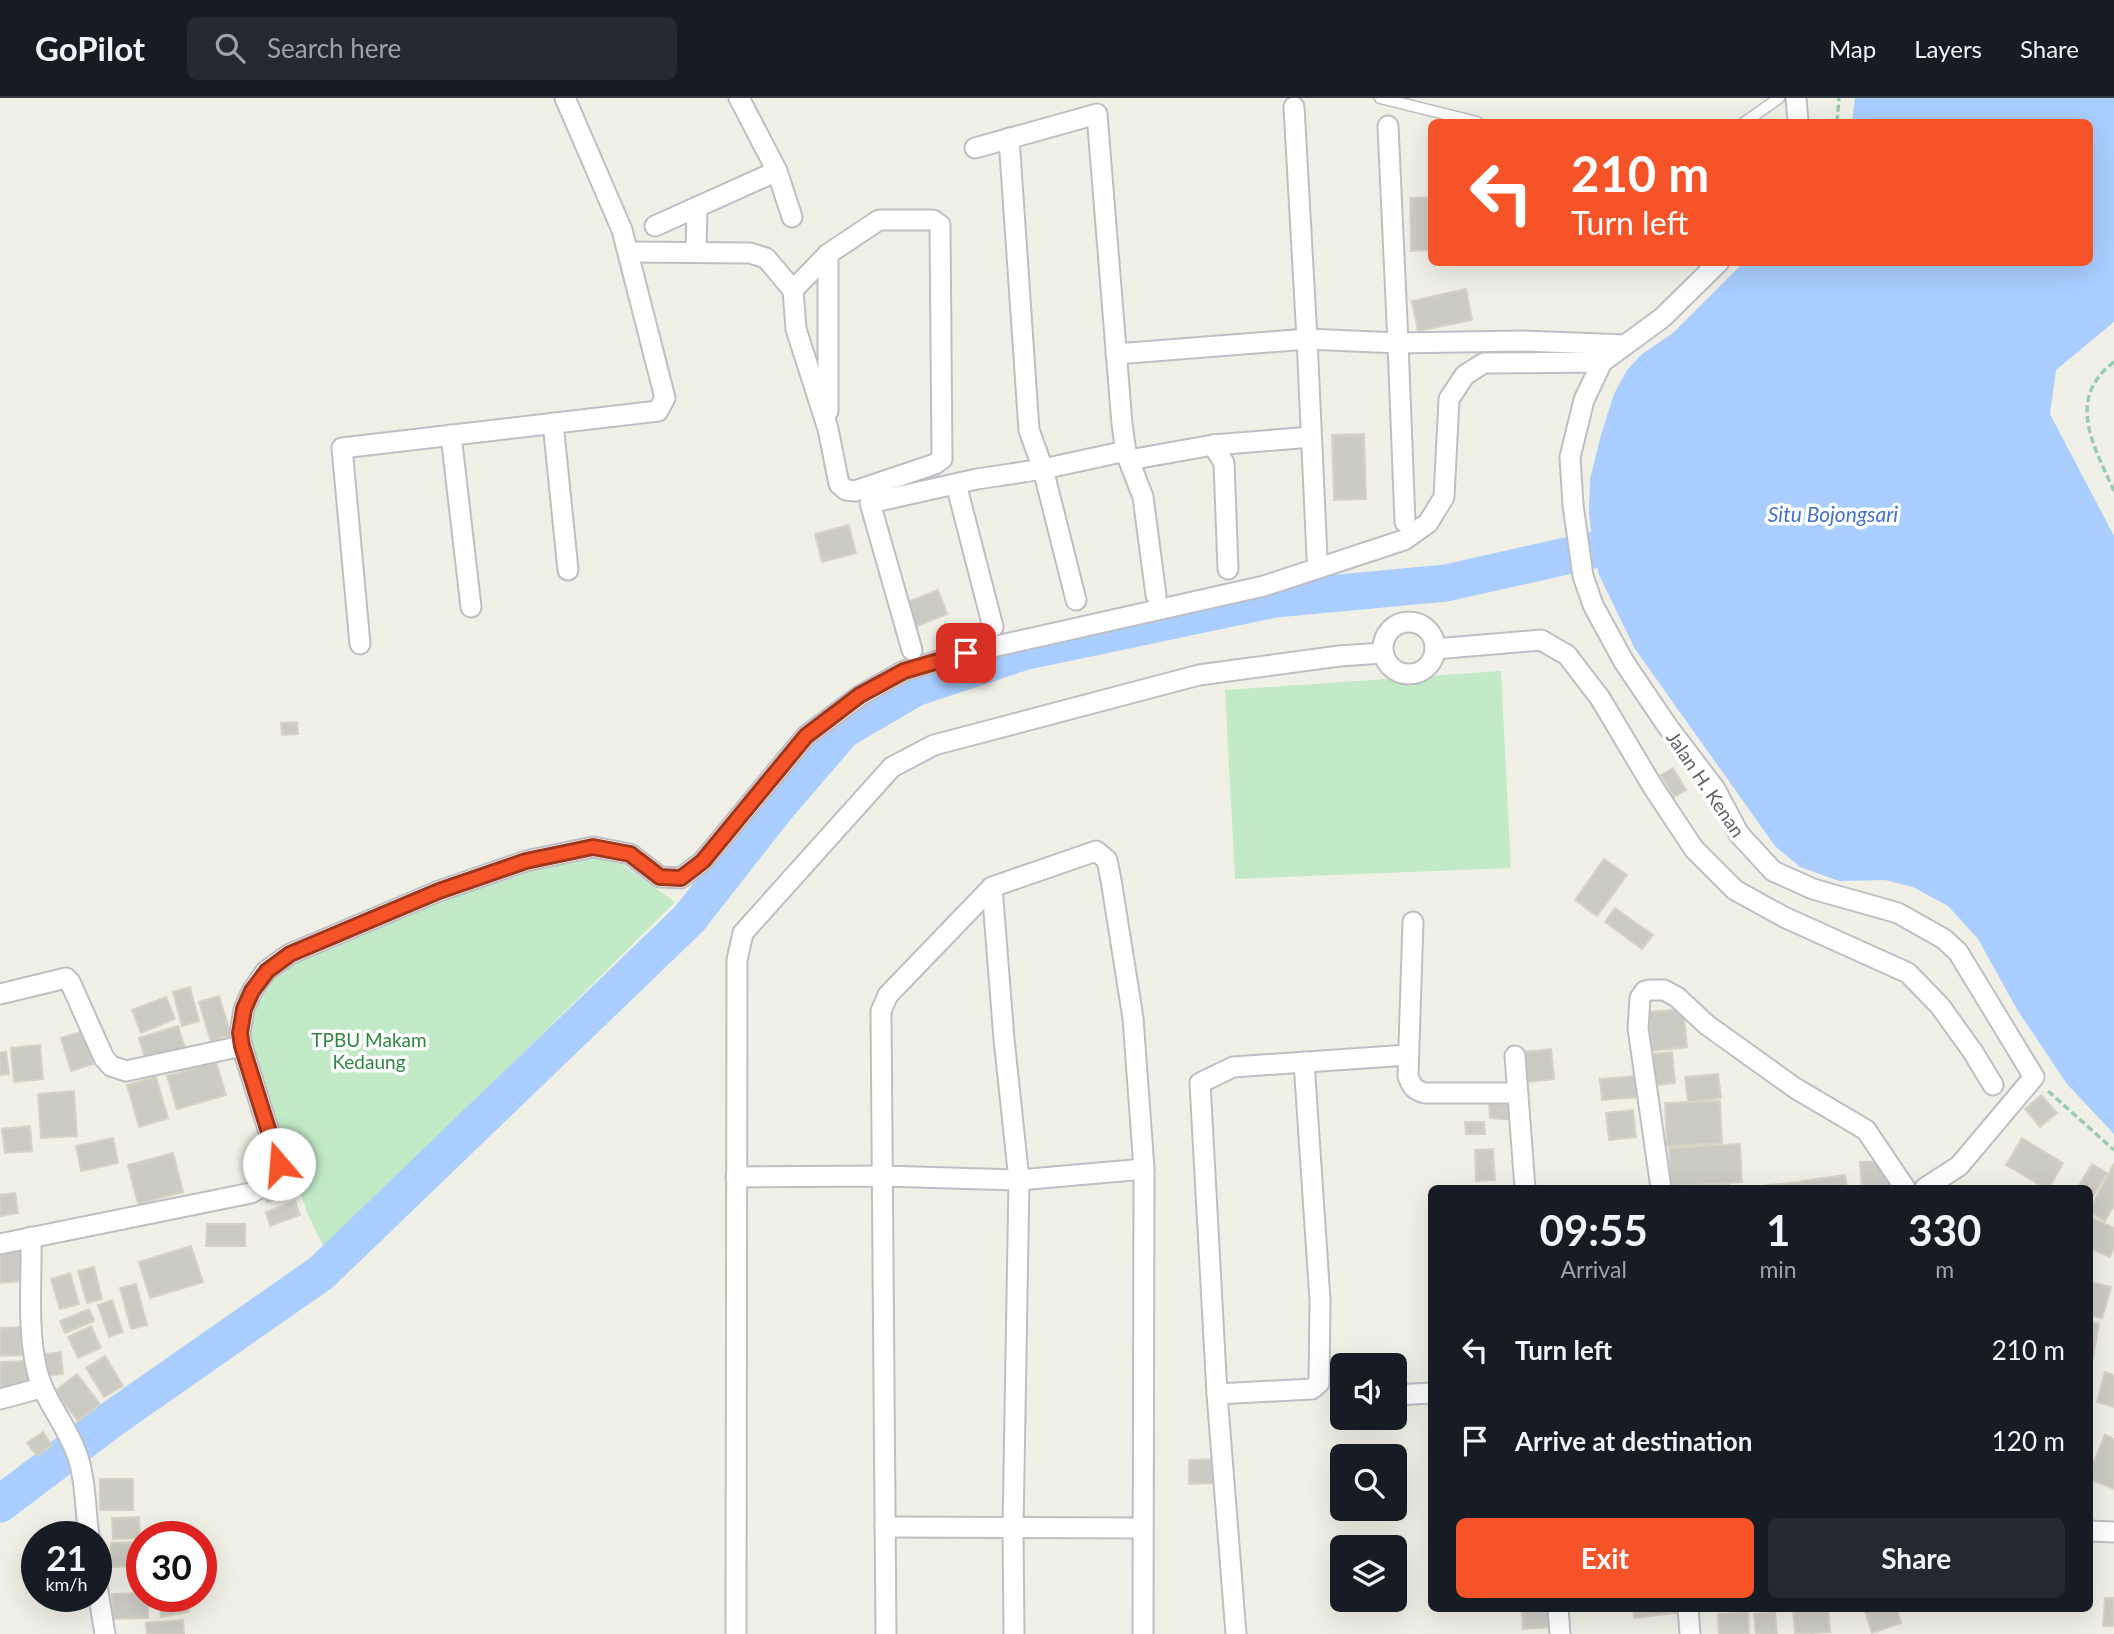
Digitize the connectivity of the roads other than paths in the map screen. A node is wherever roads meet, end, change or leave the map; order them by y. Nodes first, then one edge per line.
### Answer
1 (565, 98) edge
2 (739, 98) edge
3 (1380, 98) edge
4 (1779, 98) edge
5 (1796, 98) edge
6 (1294, 107) dead end
7 (1465, 119) edge
8 (1749, 119) edge
9 (1798, 119) edge
10 (1388, 126) dead end
11 (1009, 138) junction
12 (975, 148) dead end
13 (777, 171) junction
14 (697, 207) junction
15 (792, 217) dead end
16 (655, 226) dead end
17 (629, 252) junction
18 (696, 252) junction
19 (828, 254) junction
20 (1715, 266) edge
21 (788, 284) junction
22 (1307, 340) junction
23 (1398, 343) junction
24 (1625, 345) junction
25 (1116, 354) junction
26 (1602, 362) junction
27 (553, 423) junction
28 (828, 429) junction
29 (451, 435) junction
30 (1311, 437) junction
31 (1213, 445) junction
32 (1128, 455) junction
33 (1043, 469) junction
34 (956, 484) junction
35 (1405, 522) dead end
36 (1317, 557) dead end
37 (1228, 569) dead end
38 (568, 570) dead end
39 (1156, 595) dead end
40 (1076, 600) dead end
41 (471, 607) dead end
42 (993, 627) dead end
43 (360, 644) dead end
44 (1435, 649) junction
45 (912, 650) dead end
46 (1383, 653) junction
47 (992, 887) junction
48 (1413, 922) dead end
49 (0, 994) edge
50 (242, 1046) junction
51 (1408, 1055) junction
52 (1515, 1056) dead end
53 (1304, 1062) junction
54 (1993, 1085) dead end
55 (1518, 1093) junction
56 (1144, 1170) junction
57 (883, 1176) junction
58 (736, 1178) junction
59 (1019, 1180) junction
60 (1525, 1185) edge
61 (1661, 1185) edge
62 (1903, 1185) edge
63 (1930, 1185) edge
64 (31, 1237) junction
65 (0, 1244) edge
66 (41, 1388) junction
67 (1428, 1393) edge
68 (1217, 1394) junction
69 (1407, 1394) edge
70 (0, 1399) edge
71 (87, 1521) edge
72 (886, 1527) junction
73 (1142, 1528) junction
74 (1013, 1529) junction
75 (2093, 1531) edge
76 (2114, 1532) edge
77 (101, 1612) edge
78 (1558, 1612) edge
79 (1688, 1612) edge
80 (105, 1634) edge
81 (736, 1634) edge
82 (886, 1634) edge
83 (1014, 1634) edge
84 (1143, 1634) edge
85 (1236, 1634) edge
86 (1560, 1634) edge
87 (1690, 1634) edge

1 - 17 street
2 - 13 street
3 - 7 lane
4 - 8 lane
5 - 9 street
6 - 22 street
10 - 23 street
11 - 12 street
11 - 25 street
11 - 33 street
13 - 14 street
13 - 15 street
14 - 16 street
14 - 18 street
17 - 18 street
17 - 27 street
18 - 21 street
19 - 21 street
19 - 28 street
19 - 28 street
20 - 24 street, Jalan H. Kenan
21 - 28 street
22 - 23 street
22 - 25 street
22 - 30 street
23 - 24 street
23 - 35 street
24 - 26 street, Jalan H. Kenan
25 - 32 street
26 - 50 street
26 - 63 street, Jalan H. Kenan
27 - 29 street
27 - 38 street
29 - 41 street
29 - 43 street
30 - 31 street
30 - 36 street
31 - 32 street
31 - 37 street
32 - 33 street
32 - 39 street
33 - 34 street
33 - 40 street
34 - 42 street
34 - 45 street
44 - 46 street
44 - 46 street
44 - 54 street
46 - 58 street
47 - 56 street
47 - 57 street
47 - 59 street
48 - 51 street
49 - 50 street
50 - 64 street
51 - 53 street
51 - 55 street
52 - 55 street
53 - 68 street
53 - 68 street
55 - 60 street
56 - 59 street
56 - 73 street
57 - 58 street
57 - 59 street
57 - 72 street
58 - 81 street
59 - 74 street
61 - 62 street
64 - 65 street
64 - 66 street
66 - 70 street
66 - 71 street
67 - 69 street
68 - 85 street
72 - 74 street
72 - 82 street
73 - 74 street
73 - 84 street
74 - 83 street
75 - 76 street
77 - 80 street
78 - 86 street
79 - 87 street

